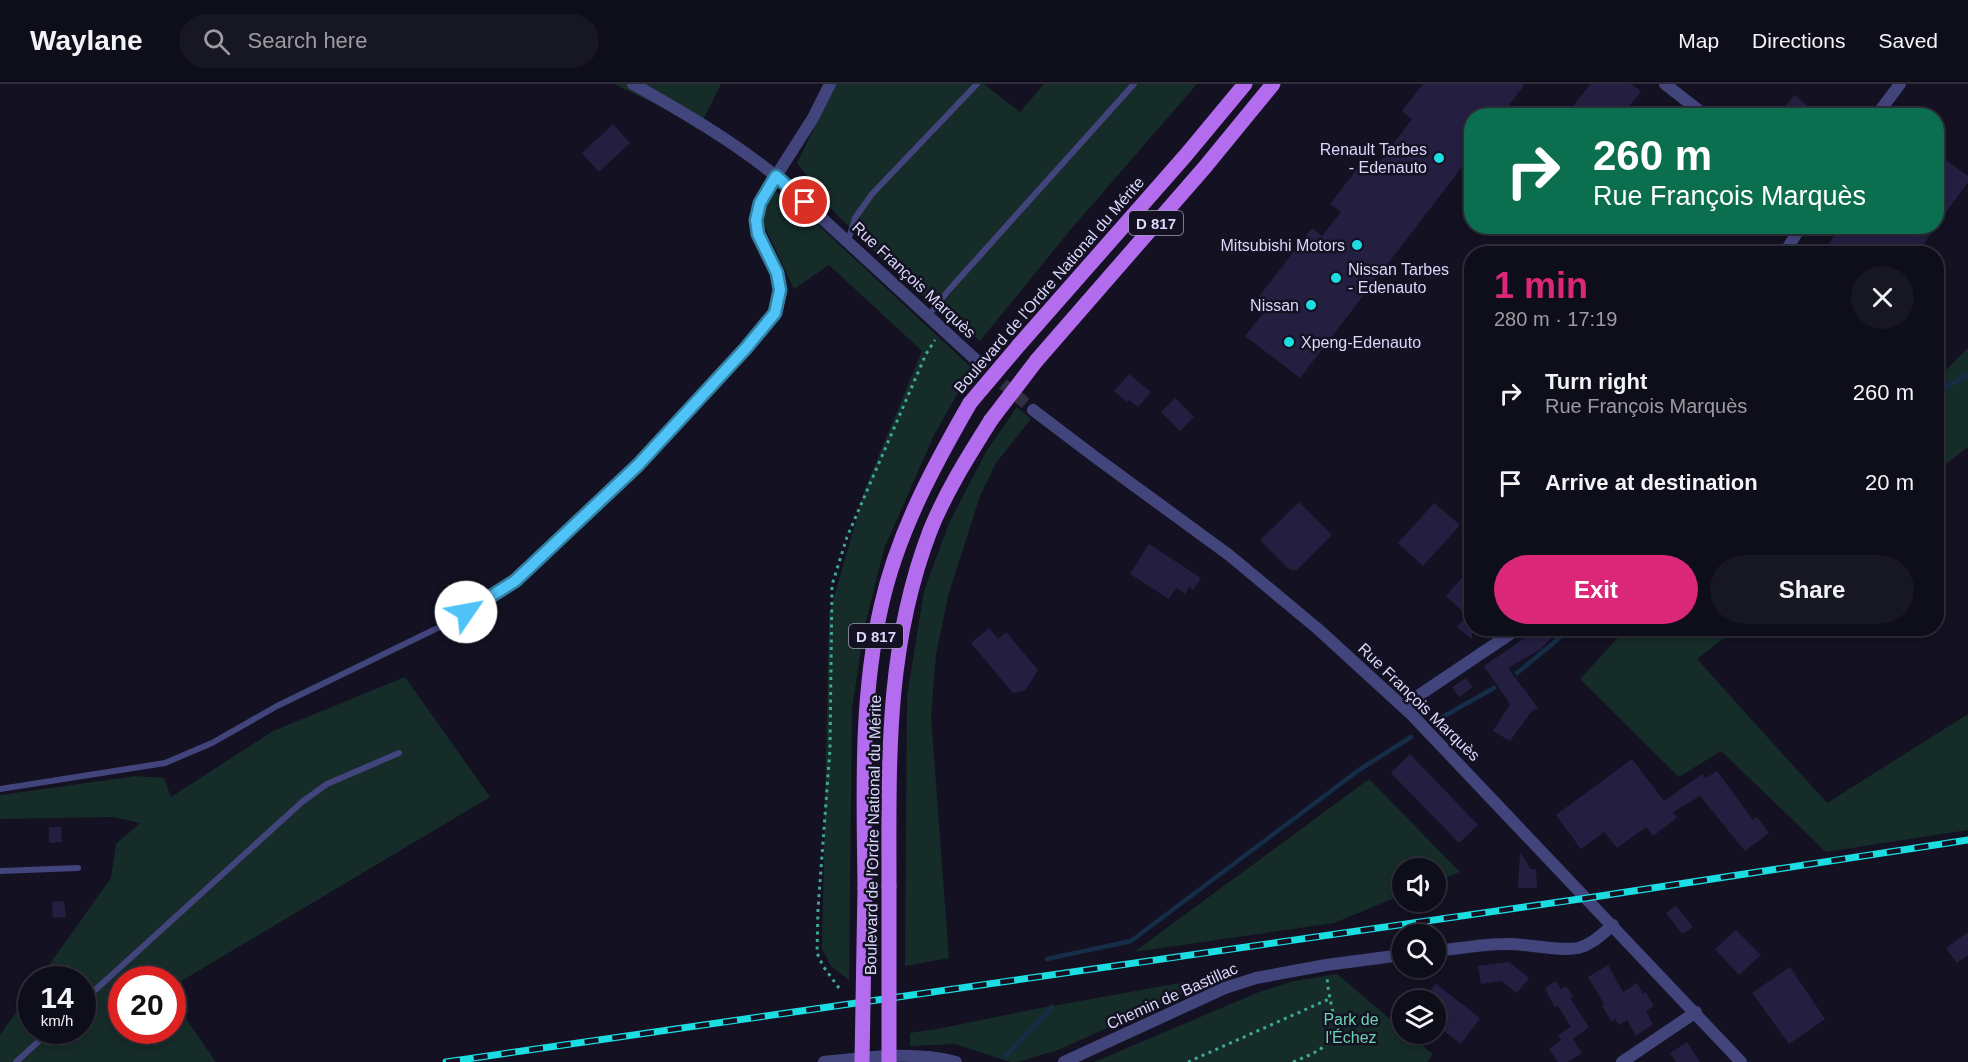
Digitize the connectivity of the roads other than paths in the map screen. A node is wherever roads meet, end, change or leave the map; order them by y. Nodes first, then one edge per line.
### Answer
1 (633, 84) edge
2 (830, 84) edge
3 (977, 84) edge
4 (1134, 84) edge
5 (1245, 84) edge
6 (1273, 84) edge
7 (1665, 84) edge
8 (1900, 84) edge
9 (1696, 108) edge
10 (1882, 108) edge
11 (776, 176) junction
12 (848, 242) junction
13 (928, 316) junction
14 (976, 360) tunnel mouth
15 (1033, 410) tunnel mouth
16 (1507, 636) edge
17 (1403, 706) junction
18 (399, 753) dead end
19 (0, 789) edge
20 (78, 868) dead end
21 (0, 871) edge
22 (1613, 925) junction
23 (1446, 950) edge
24 (1392, 956) edge
25 (96, 989) edge
26 (1696, 1012) junction
27 (36, 1044) edge
28 (16, 1062) edge
29 (824, 1062) edge
30 (862, 1062) edge
31 (889, 1062) edge
32 (956, 1062) edge
33 (1064, 1062) edge
34 (1622, 1062) edge
35 (1741, 1062) edge

1 - 11 street, Rue François Marquès
2 - 11 street
3 - 12 lane
4 - 13 lane
5 - 30 main road, Boulevard de l'Ordre National du Mérite / D 817, bridge
6 - 31 main road, Boulevard de l'Ordre National du Mérite / D 817, bridge
7 - 9 street
8 - 10 street
11 - 12 street, Rue François Marquès
11 - 19 lane
12 - 13 street, Rue François Marquès
13 - 14 street, Rue François Marquès
15 - 17 street, Rue François Marquès
16 - 17 street
17 - 22 street, Rue François Marquès
18 - 25 lane
20 - 21 lane
22 - 23 street
22 - 26 street, Rue François Marquès
24 - 33 street, Chemin de Bastillac
26 - 34 street
26 - 35 street, Rue François Marquès
27 - 28 lane
29 - 32 street

